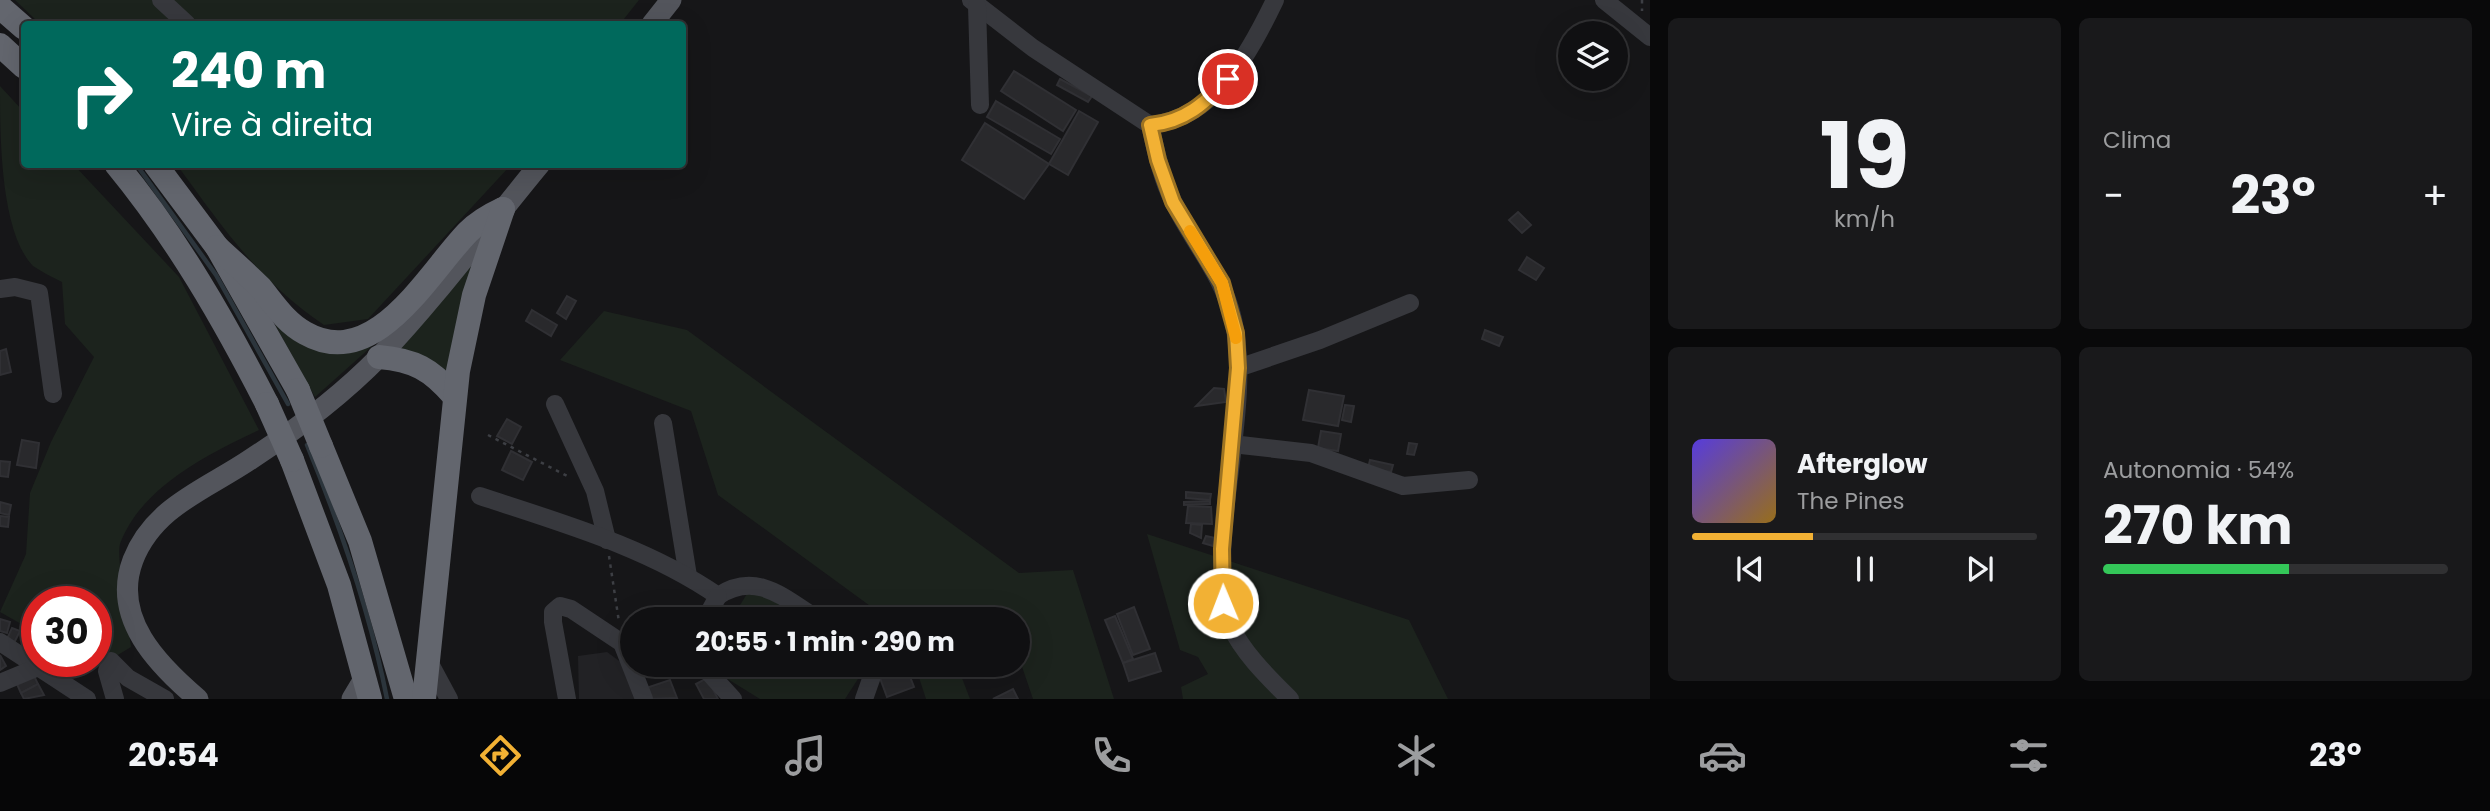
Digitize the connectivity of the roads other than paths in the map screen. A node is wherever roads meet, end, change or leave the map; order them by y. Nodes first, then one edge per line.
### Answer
1 (161, 0) edge
2 (671, 0) edge
3 (1275, 0) edge
4 (1604, 0) edge
5 (974, 3) edge
6 (0, 7) edge
7 (184, 21) edge
8 (654, 21) edge
9 (21, 25) edge
10 (1650, 37) edge
11 (0, 45) edge
12 (21, 64) edge
13 (980, 105) dead end
14 (1150, 125) junction
15 (120, 168) edge
16 (158, 168) edge
17 (537, 168) edge
18 (503, 209) junction
19 (216, 247) junction
20 (0, 289) edge
21 (1410, 303) dead end
22 (379, 357) junction
23 (1238, 368) junction
24 (53, 394) dead end
25 (454, 396) junction
26 (555, 404) dead end
27 (663, 423) dead end
28 (1232, 444) junction
29 (1469, 480) dead end
30 (480, 496) dead end
31 (607, 540) junction
32 (688, 576) junction
33 (718, 596) junction
34 (712, 607) edge
35 (798, 607) edge
36 (0, 642) edge
37 (21, 657) edge
38 (428, 660) junction
39 (21, 674) edge
40 (51, 677) edge
41 (713, 677) edge
42 (872, 677) edge
43 (0, 682) edge
44 (362, 692) edge
45 (87, 699) edge
46 (116, 699) edge
47 (165, 699) edge
48 (198, 699) edge
49 (406, 699) edge
50 (424, 699) edge
51 (449, 699) edge
52 (567, 699) edge
53 (644, 699) edge
54 (733, 699) edge
55 (864, 699) edge
56 (1290, 699) edge

1 - 7 street
2 - 8 main road
3 - 14 street
4 - 10 street
5 - 13 street
5 - 14 street
6 - 9 highway
11 - 12 highway
14 - 23 street
15 - 44 highway, bridge
16 - 19 highway
17 - 18 main road
18 - 19 highway
18 - 22 main road
18 - 25 highway
19 - 49 highway, bridge
20 - 24 street
21 - 23 street
22 - 25 highway
22 - 48 main road
23 - 28 street
25 - 38 highway
26 - 31 street
27 - 32 street
28 - 29 street
28 - 56 street
30 - 31 street
31 - 32 street
32 - 33 street
33 - 34 street
33 - 35 street
36 - 37 street
38 - 50 highway
38 - 51 street
39 - 43 street
40 - 45 street
41 - 54 street
42 - 55 street
46 - 47 street
52 - 53 street

